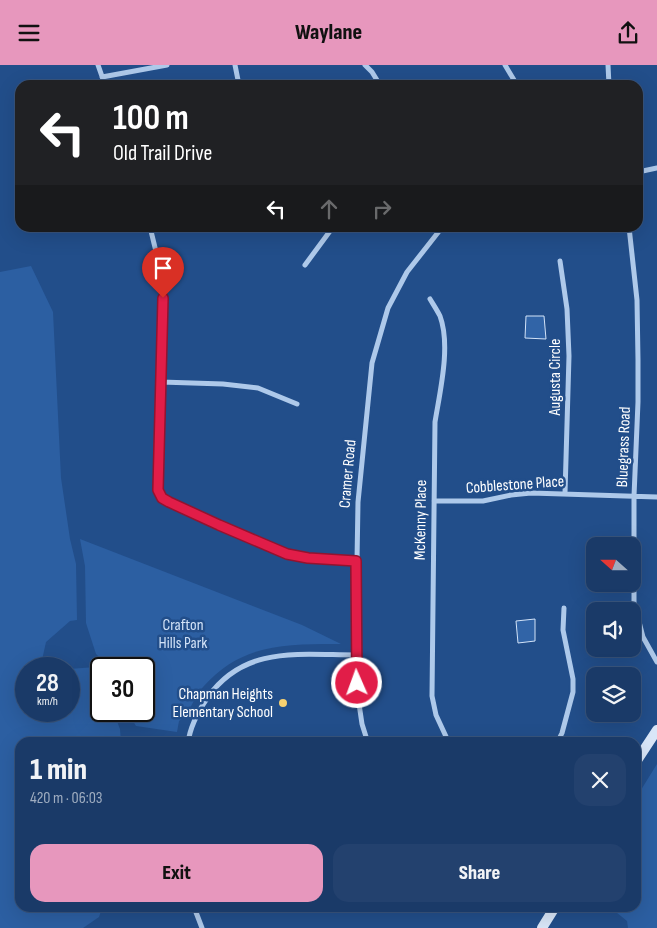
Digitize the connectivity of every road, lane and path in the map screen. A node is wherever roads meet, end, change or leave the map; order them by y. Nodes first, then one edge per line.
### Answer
1 (98, 65) edge
2 (167, 65) edge
3 (235, 65) edge
4 (365, 65) edge
5 (505, 65) edge
6 (608, 65) edge
7 (102, 77) junction
8 (103, 80) edge
9 (238, 80) edge
10 (377, 80) edge
11 (514, 80) edge
12 (608, 80) edge
13 (657, 168) edge
14 (643, 171) edge
15 (151, 232) edge
16 (329, 232) edge
17 (438, 232) edge
18 (630, 232) edge
19 (560, 261) dead end
20 (305, 265) dead end
21 (430, 299) dead end
22 (161, 382) junction
23 (298, 404) dead end
24 (565, 493) junction
25 (634, 496) junction
26 (657, 497) edge
27 (434, 501) junction
28 (356, 561) junction
29 (564, 608) dead end
30 (356, 655) junction
31 (657, 663) edge
32 (657, 730) edge
33 (190, 737) edge
34 (366, 737) edge
35 (446, 737) edge
36 (560, 737) edge
37 (641, 754) edge
38 (196, 912) edge
39 (553, 912) edge
40 (202, 928) edge
41 (542, 928) edge

1 - 7 street
2 - 7 street
3 - 9 street
4 - 10 street
5 - 11 street
6 - 12 street
7 - 8 street
13 - 14 street
15 - 22 street
16 - 20 street
17 - 28 street, Cramer Road
18 - 25 street, Bluegrass Road
19 - 24 street, Augusta Circle
21 - 27 street, McKenny Place
22 - 23 street
22 - 28 street
24 - 25 street, Cobblestone Place
24 - 27 street, Cobblestone Place
25 - 26 street, Cobblestone Place
25 - 31 street, Bluegrass Road
27 - 35 street, McKenny Place
28 - 30 street, Cramer Road
29 - 36 street
30 - 33 street
30 - 34 street, Cramer Road
32 - 37 street
38 - 40 street
39 - 41 street

